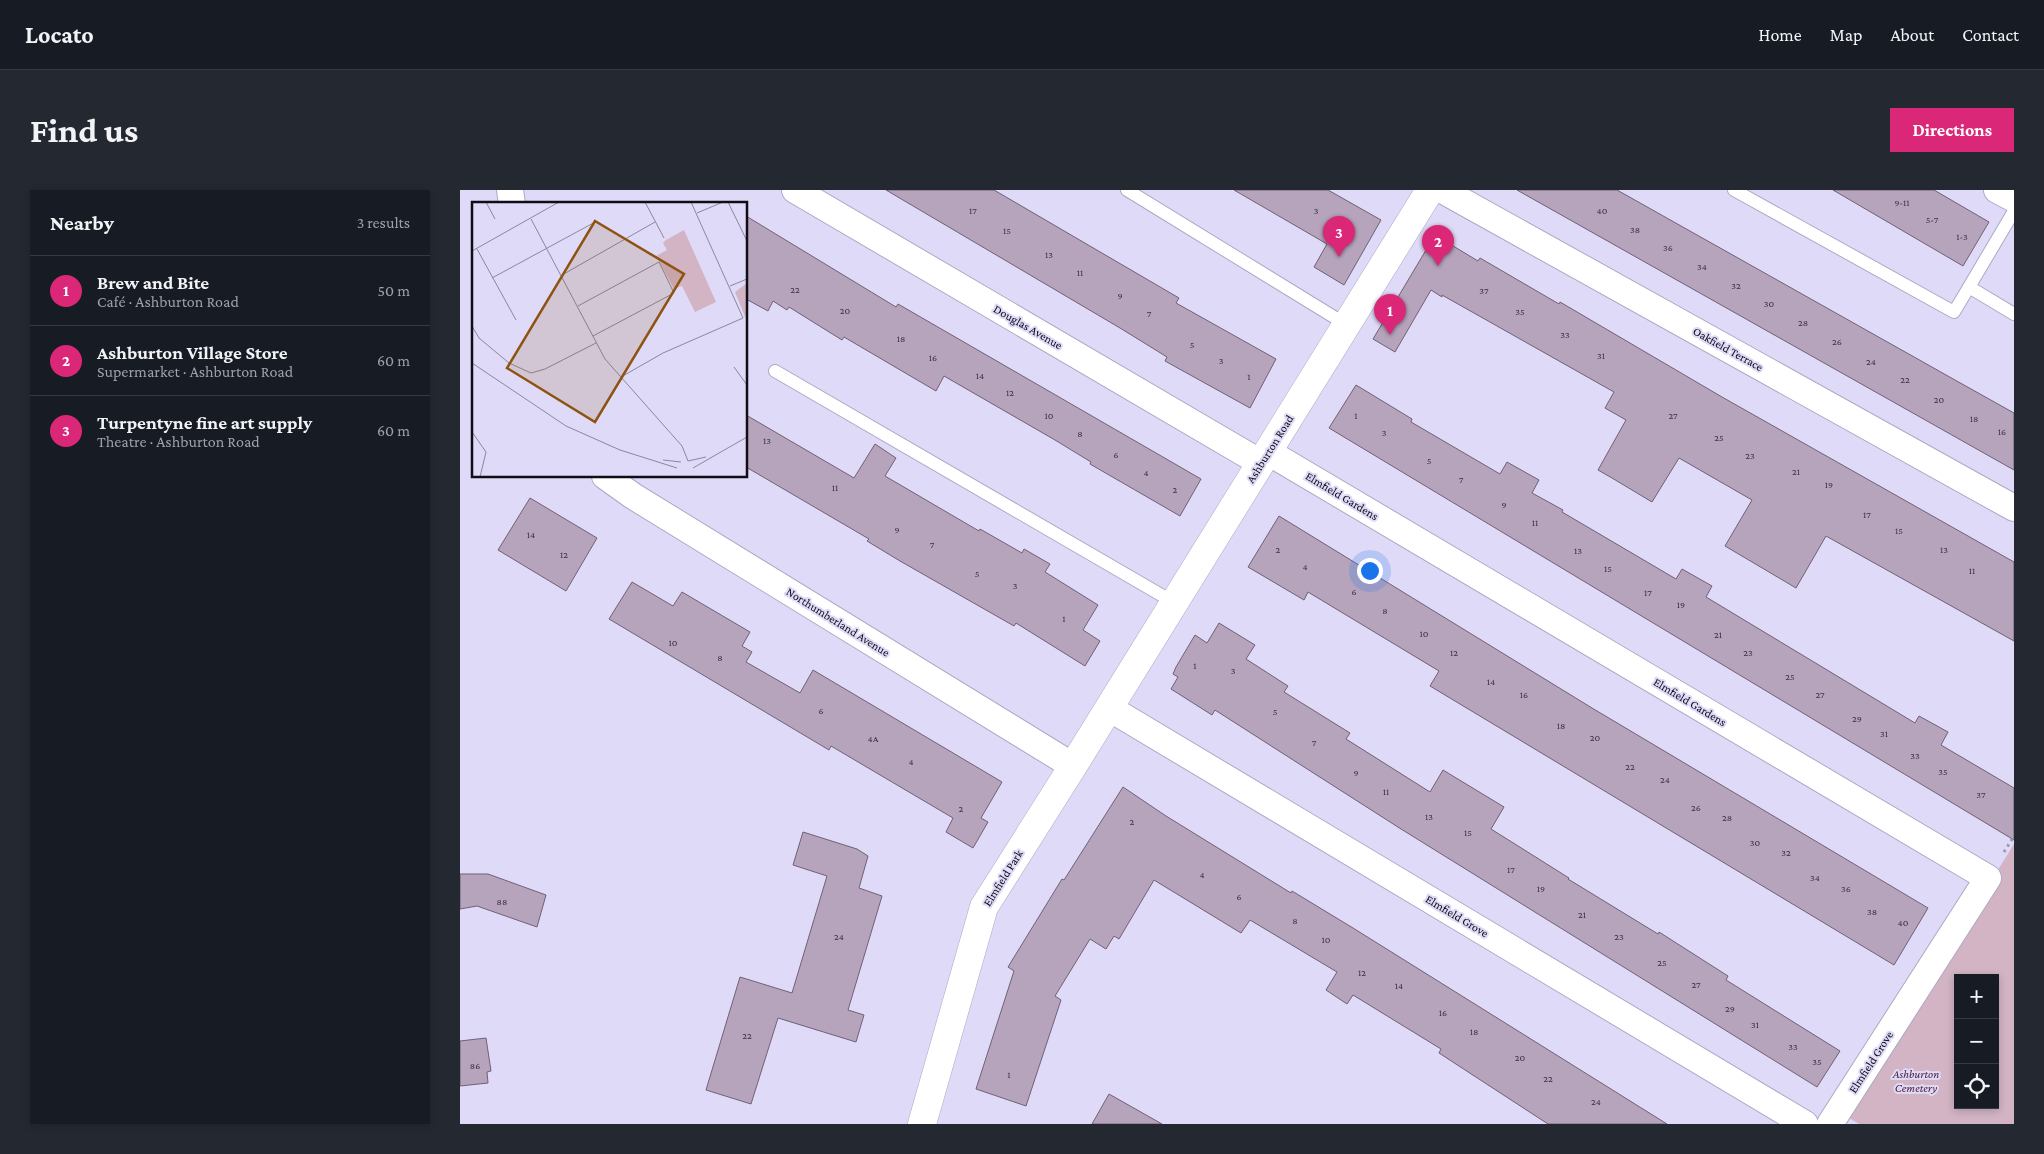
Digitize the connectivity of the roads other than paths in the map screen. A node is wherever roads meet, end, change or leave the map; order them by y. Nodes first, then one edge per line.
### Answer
1 (795, 190) edge
2 (1127, 190) edge
3 (1734, 190) edge
4 (1997, 190) edge
5 (1428, 192) edge
6 (2014, 200) edge
7 (2014, 211) edge
8 (1969, 287) junction
9 (2014, 314) edge
10 (1347, 325) junction
11 (775, 371) dead end
12 (1264, 458) junction
13 (608, 478) edge
14 (2014, 508) edge
15 (1174, 603) junction
16 (1109, 708) junction
17 (1073, 766) junction
18 (1911, 1001) joint
19 (929, 1121) edge
20 (1805, 1124) edge
21 (1830, 1124) edge

1 - 12 street, Douglas Avenue
2 - 10 lane
3 - 8 lane
4 - 6 street
5 - 10 street, Ashburton Road
5 - 14 street, Oakfield Terrace
7 - 8 lane
8 - 9 lane
10 - 12 street, Ashburton Road
11 - 15 lane
12 - 15 street, Ashburton Road
12 - 18 street, Elmfield Gardens
13 - 17 street, Northumberland Avenue
15 - 16 street, Ashburton Road
16 - 17 street, Elmfield Park
16 - 20 street, Elmfield Grove
17 - 19 street, Elmfield Park
18 - 21 street, Elmfield Grove

